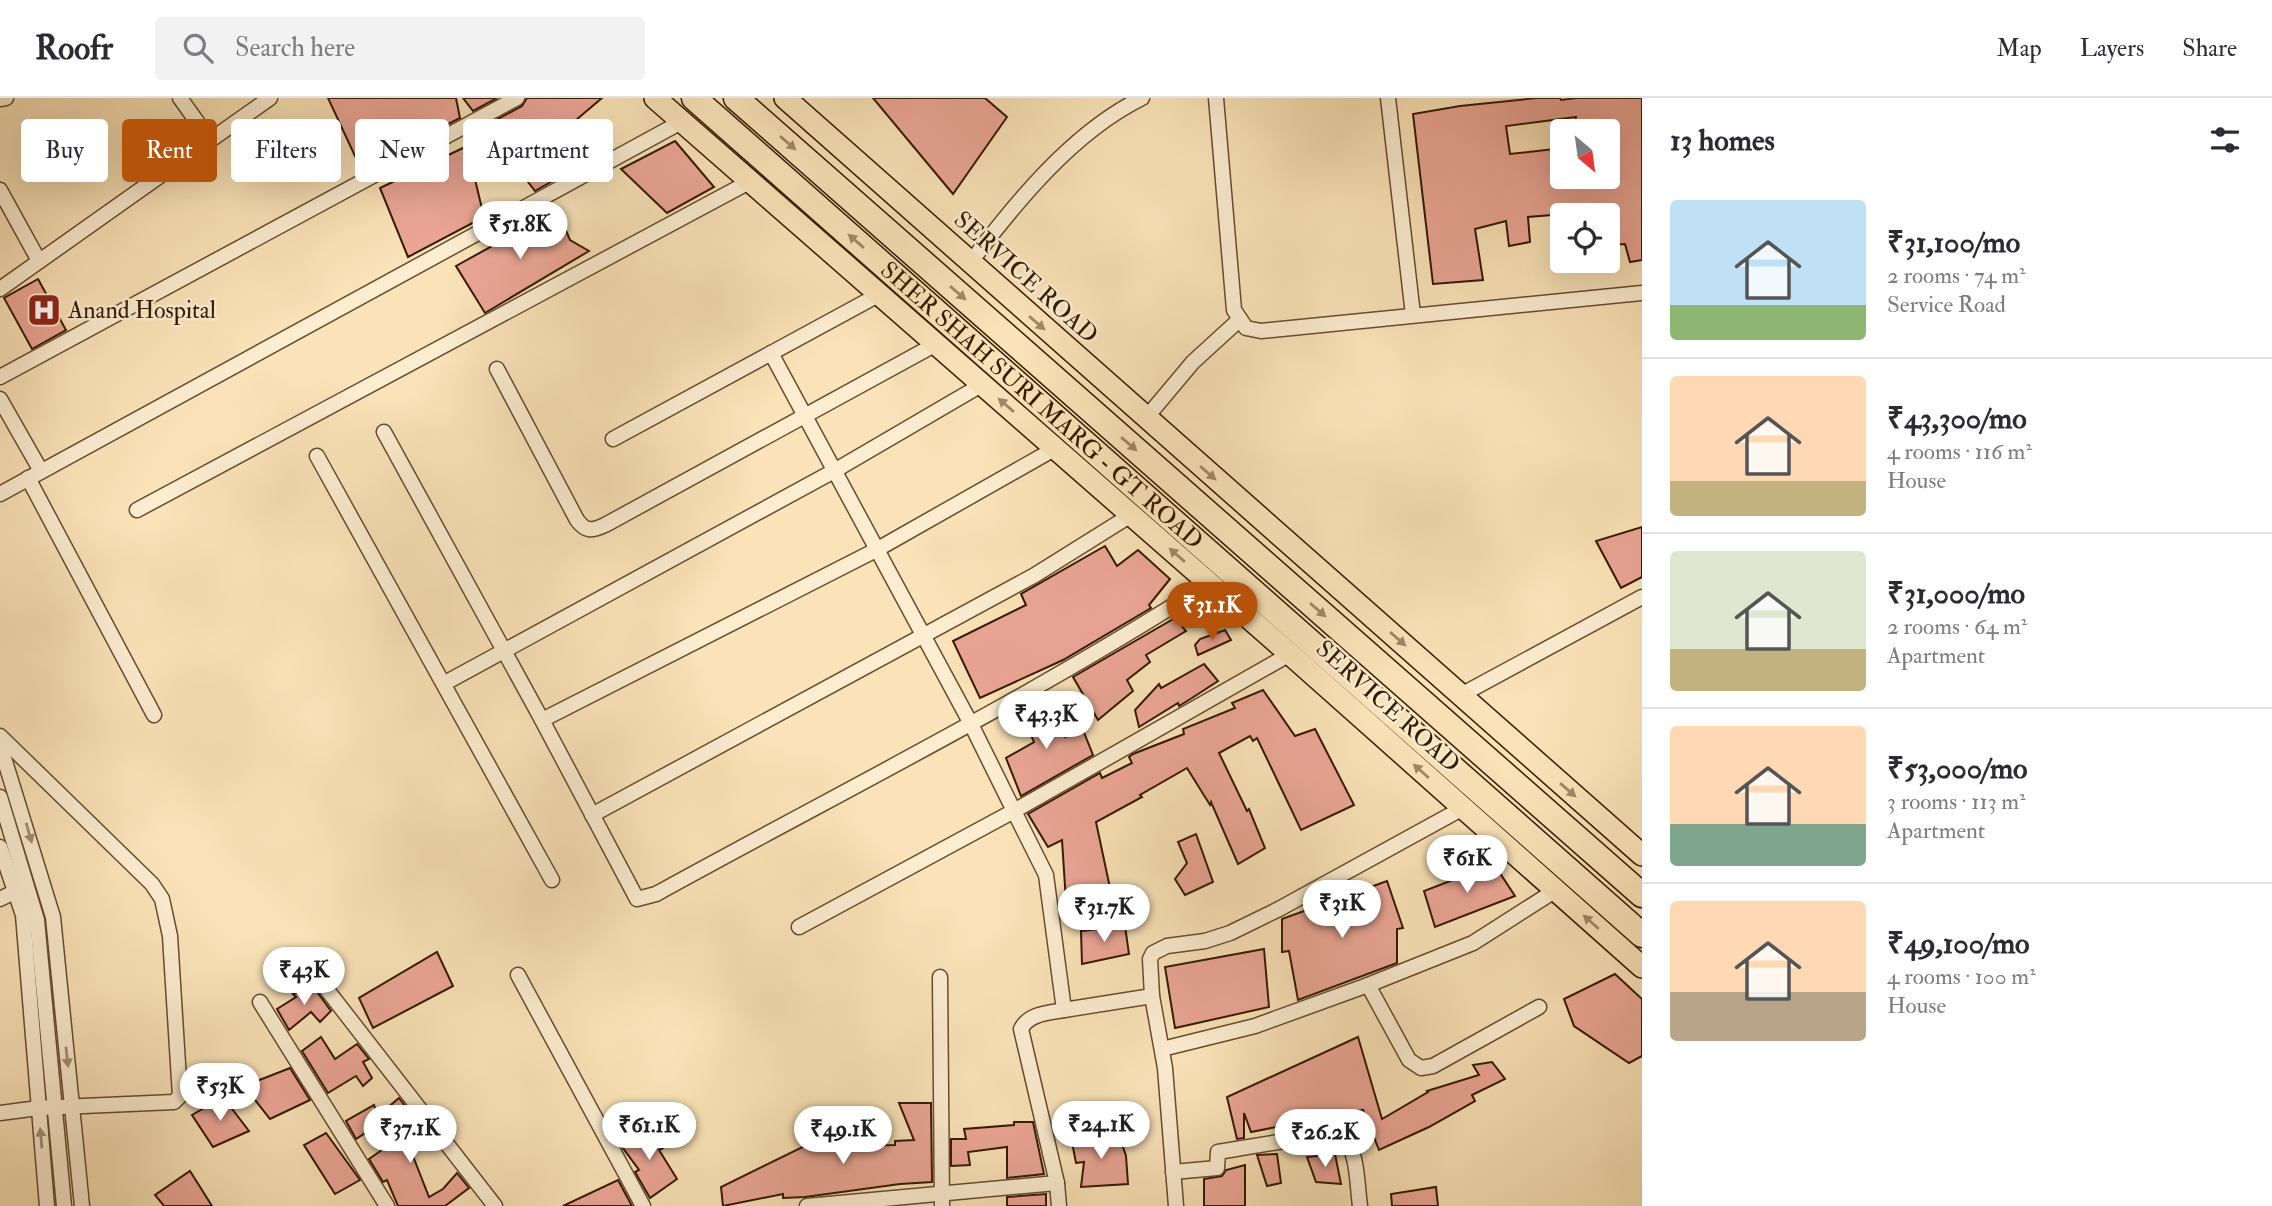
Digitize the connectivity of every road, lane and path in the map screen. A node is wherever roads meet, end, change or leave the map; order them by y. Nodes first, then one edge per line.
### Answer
1 (5, 98) edge
2 (180, 98) edge
3 (270, 98) edge
4 (517, 98) edge
5 (655, 98) edge
6 (694, 98) edge
7 (736, 98) edge
8 (785, 98) edge
9 (1142, 98) edge
10 (1216, 98) edge
11 (1388, 98) edge
12 (0, 99) edge
13 (195, 119) edge
14 (683, 121) junction
15 (217, 135) edge
16 (751, 181) junction
17 (151, 182) edge
18 (0, 190) edge
19 (39, 261) junction
20 (970, 263) junction
21 (0, 289) edge
22 (1642, 293) edge
23 (880, 294) junction
24 (1413, 315) junction
25 (1239, 320) junction
26 (936, 344) junction
27 (771, 354) junction
28 (497, 369) dead end
29 (0, 377) edge
30 (983, 384) junction
31 (0, 399) edge
32 (805, 416) junction
33 (1146, 418) junction
34 (384, 432) dead end
35 (613, 439) dead end
36 (1056, 448) junction
37 (317, 456) dead end
38 (834, 471) junction
39 (35, 475) junction
40 (0, 494) edge
41 (137, 510) dead end
42 (1131, 515) junction
43 (876, 550) junction
44 (1209, 583) junction
45 (1642, 597) edge
46 (924, 637) junction
47 (503, 651) junction
48 (1290, 654) junction
49 (445, 684) junction
50 (1461, 695) junction
51 (155, 715) dead end
52 (542, 720) junction
53 (970, 722) junction
54 (0, 736) edge
55 (0, 745) edge
56 (0, 797) edge
57 (1463, 808) junction
58 (1014, 811) junction
59 (592, 815) junction
60 (0, 846) edge
61 (1642, 855) edge
62 (552, 880) dead end
63 (22, 888) junction
64 (1556, 890) junction
65 (1642, 895) edge
66 (0, 899) edge
67 (799, 927) dead end
68 (1642, 935) edge
69 (1642, 967) edge
70 (518, 975) dead end
71 (940, 977) dead end
72 (321, 982) dead end
73 (1368, 985) junction
74 (1152, 996) junction
75 (260, 1002) dead end
76 (1539, 1007) dead end
77 (1065, 1010) junction
78 (1162, 1049) junction
79 (72, 1107) junction
80 (38, 1108) junction
81 (56, 1108) junction
82 (0, 1113) edge
83 (1173, 1172) junction
84 (1057, 1183) junction
85 (941, 1199) edge
86 (841, 1204) edge
87 (47, 1206) edge
88 (64, 1206) edge
89 (82, 1206) edge
90 (387, 1206) edge
91 (495, 1206) edge
92 (643, 1206) edge
93 (807, 1206) edge
94 (1059, 1206) edge
95 (1176, 1206) edge
96 (1360, 1206) edge

1 - 12 street
2 - 13 street
3 - 15 street
4 - 29 street
5 - 14 main road, SERVICE ROAD
68 -> 6 highway, SHER SHAH SURI MARG - GT ROAD
7 -> 65 highway, SHER SHAH SURI MARG - GT ROAD
8 - 20 main road, SERVICE ROAD
9 - 20 street
10 - 25 street
11 - 24 street
14 - 16 main road, SERVICE ROAD
14 - 39 street
16 - 23 main road, SERVICE ROAD
16 - 41 street
17 - 19 street
18 - 19 street
19 - 21 street
20 -> 33 main road, SERVICE ROAD
22 - 24 street
23 - 26 main road, SERVICE ROAD
23 - 27 street
24 - 25 street
25 - 33 street
26 - 30 main road, SERVICE ROAD
26 - 32 street
27 - 32 street
27 - 35 street
28 - 32 street
36 -> 30 main road, SERVICE ROAD
30 - 38 street
31 - 39 street
32 - 38 street
33 -> 50 main road, SERVICE ROAD
34 - 47 street
36 - 42 main road, SERVICE ROAD
36 - 43 street
37 - 49 street
38 - 43 street
38 - 47 street
39 - 40 street
39 - 51 street
44 -> 42 main road, SERVICE ROAD
42 - 46 street
43 - 46 street
43 - 52 street
44 - 48 main road, SERVICE ROAD
44 - 53 street
45 - 50 street
46 - 53 street
46 - 59 street
47 - 49 street
47 - 52 street
57 -> 48 main road, SERVICE ROAD
48 - 58 street
49 - 62 street
50 -> 61 main road, SERVICE ROAD
52 - 59 street
53 - 58 street
53 - 59 street
54 - 79 street
55 -> 79 street
56 - 63 street
57 - 64 main road, SERVICE ROAD
57 - 74 street
58 - 67 street
58 - 77 street
60 - 63 street
63 - 66 street
63 - 80 street
63 - 81 street
69 -> 64 main road, SERVICE ROAD
64 - 73 street
70 - 92 street
71 - 85 street
72 - 91 street
73 - 76 street
73 - 78 street
74 - 77 street
74 - 78 street
75 - 90 street
77 - 84 street
78 - 83 street
79 - 81 street
79 - 89 street
80 - 81 street
80 - 82 street
87 -> 80 street
81 - 88 street
83 - 95 street
83 - 96 street
84 - 85 street
84 - 94 street
85 - 86 street
86 - 93 street

